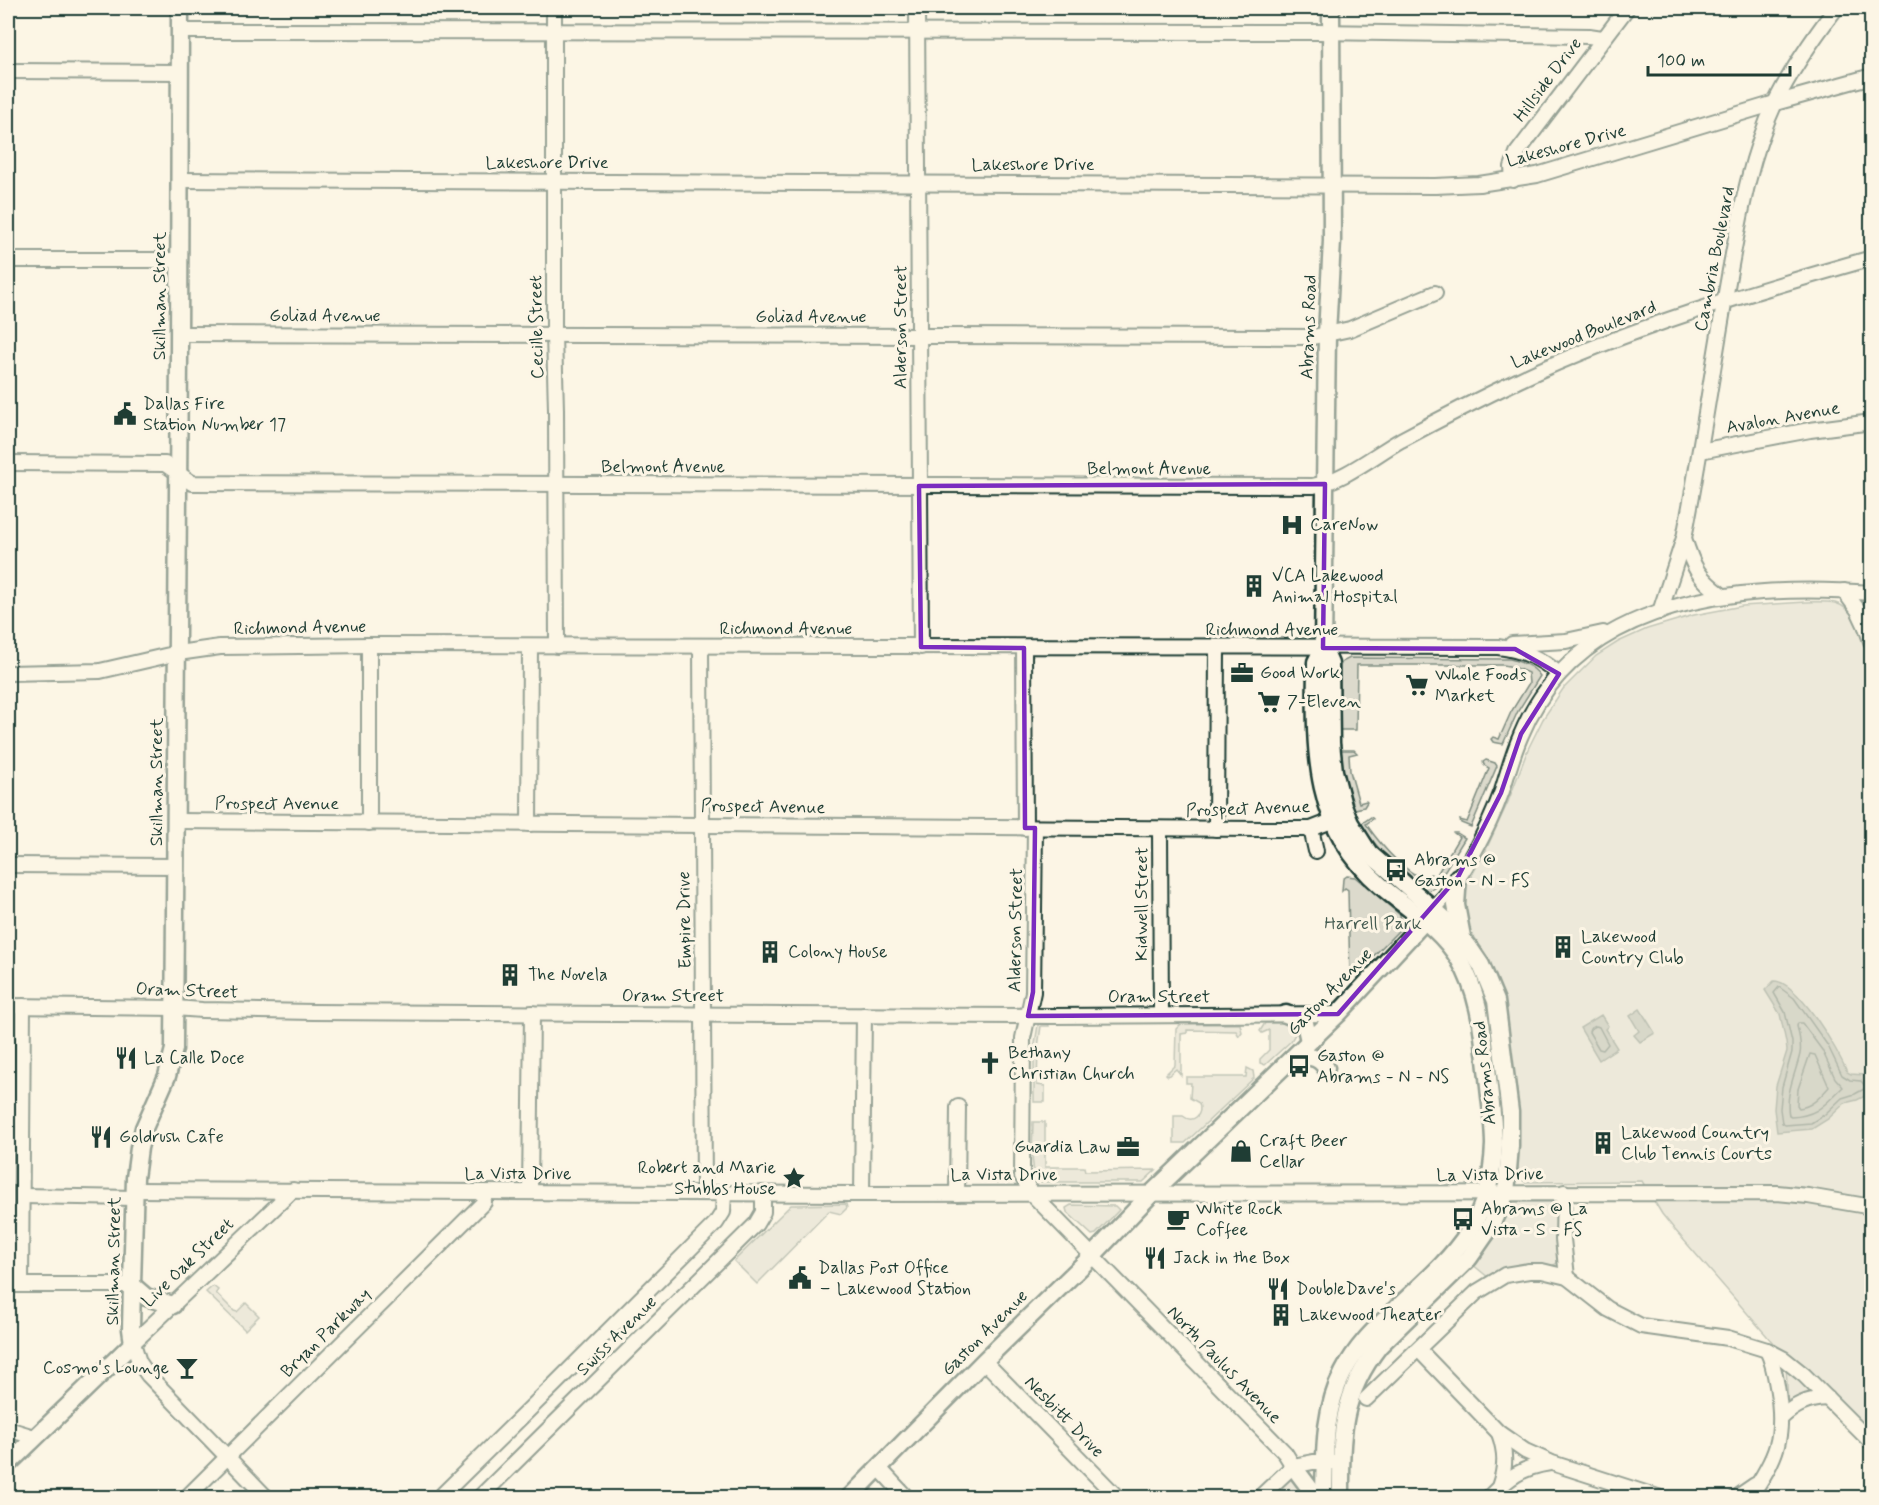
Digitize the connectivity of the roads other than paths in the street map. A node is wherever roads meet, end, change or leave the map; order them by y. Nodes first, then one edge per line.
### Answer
1 (180, 8) edge
2 (554, 8) edge
3 (917, 8) edge
4 (1331, 8) edge
5 (1627, 8) edge
6 (1836, 8) edge
7 (180, 30) junction
8 (554, 31) junction
9 (918, 31) junction
10 (1331, 32) junction
11 (1602, 38) junction
12 (8, 71) edge
13 (180, 72) junction
14 (1872, 76) edge
15 (1775, 103) junction
16 (179, 180) junction
17 (1513, 180) junction
18 (554, 181) junction
19 (918, 182) junction
20 (1332, 185) junction
21 (1872, 258) edge
22 (8, 260) edge
23 (179, 260) junction
24 (1435, 293) dead end
25 (1724, 303) junction
26 (179, 334) junction
27 (554, 334) junction
28 (1327, 334) junction
29 (919, 336) junction
30 (1872, 422) edge
31 (1700, 452) junction
32 (8, 463) edge
33 (178, 473) junction
34 (555, 484) junction
35 (1325, 484) junction
36 (919, 486) junction
37 (1684, 538) junction
38 (1844, 591) junction
39 (1872, 593) edge
40 (1723, 596) junction
41 (1659, 612) junction
42 (1872, 614) edge
43 (1866, 627) junction
44 (1619, 628) junction
45 (1872, 644) edge
46 (369, 645) junction
47 (530, 646) junction
48 (557, 646) junction
49 (701, 646) junction
50 (921, 647) junction
51 (1024, 648) junction
52 (1217, 648) junction
53 (1323, 648) junction
54 (1498, 648) junction
55 (178, 653) junction
56 (8, 673) edge
57 (1559, 674) junction
58 (1340, 818) junction
59 (177, 821) junction
60 (369, 823) junction
61 (529, 824) junction
62 (701, 824) junction
63 (1030, 828) junction
64 (1160, 829) junction
65 (1216, 829) junction
66 (1311, 829) junction
67 (1316, 851) dead end
68 (8, 865) edge
69 (176, 866) junction
70 (1458, 877) junction
71 (1429, 915) junction
72 (1463, 940) junction
73 (8, 1006) edge
74 (23, 1006) junction
75 (176, 1008) junction
76 (532, 1013) junction
77 (704, 1014) junction
78 (1286, 1014) junction
79 (1338, 1014) junction
80 (864, 1015) junction
81 (1028, 1016) junction
82 (1161, 1016) junction
83 (1309, 1041) junction
84 (1504, 1051) junction
85 (1485, 1053) junction
86 (1292, 1059) junction
87 (1326, 1068) dead end
88 (958, 1107) dead end
89 (15, 1146) edge
90 (250, 1190) junction
91 (293, 1190) junction
92 (483, 1192) junction
93 (530, 1192) junction
94 (1564, 1192) junction
95 (704, 1193) junction
96 (724, 1193) junction
97 (763, 1193) junction
98 (1031, 1193) junction
99 (1488, 1193) junction
100 (1506, 1193) junction
101 (135, 1194) junction
102 (862, 1194) junction
103 (957, 1194) junction
104 (1151, 1194) junction
105 (22, 1196) junction
106 (1872, 1207) edge
107 (256, 1225) junction
108 (1092, 1256) junction
109 (1567, 1277) junction
110 (14, 1285) edge
111 (132, 1285) junction
112 (173, 1305) junction
113 (1362, 1342) junction
114 (133, 1343) junction
115 (1419, 1350) junction
116 (1767, 1350) junction
117 (984, 1361) junction
118 (553, 1386) junction
119 (1827, 1398) junction
120 (1366, 1399) dead end
121 (571, 1406) junction
122 (1781, 1418) junction
123 (8, 1429) edge
124 (1342, 1431) junction
125 (1499, 1433) junction
126 (34, 1437) junction
127 (1872, 1443) edge
128 (228, 1456) junction
129 (1333, 1462) junction
130 (1552, 1463) junction
131 (8, 1464) edge
132 (1293, 1466) junction
133 (879, 1468) junction
134 (1760, 1482) junction
135 (1499, 1487) junction
136 (186, 1497) edge
137 (267, 1497) edge
138 (439, 1497) edge
139 (479, 1497) edge
140 (849, 1497) edge
141 (907, 1497) edge
142 (1118, 1497) edge
143 (1259, 1497) edge
144 (1317, 1497) edge
145 (1324, 1497) edge
146 (1341, 1497) edge
147 (1488, 1497) edge
148 (1661, 1497) edge
149 (1736, 1497) edge
150 (1749, 1497) edge

1 - 7 main road, Skillman Street
2 - 8 street, Cecille Street
3 - 9 street, Alderson Street
4 - 10 main road, Abrams Road
5 - 11 street, Hillside Drive
6 - 15 street, Cambria Boulevard
7 - 8 street
7 - 13 main road, Skillman Street
8 - 9 street
8 - 18 street, Cecille Street
9 - 10 street
9 - 19 street, Alderson Street
10 - 11 street
10 - 20 main road, Abrams Road
11 - 17 street, Hillside Drive
12 - 13 street
13 - 16 main road, Skillman Street
14 - 15 street, Lakeshore Drive
15 - 17 street, Lakeshore Drive
15 - 25 street, Cambria Boulevard
16 - 18 street, Lakeshore Drive
16 - 23 main road, Skillman Street
17 - 20 street, Lakeshore Drive
18 - 19 street, Lakeshore Drive
18 - 27 street, Cecille Street
19 - 20 street, Lakeshore Drive
19 - 29 street, Alderson Street
20 - 28 main road, Abrams Road
21 - 25 street, Lakewood Boulevard
22 - 23 street
23 - 26 main road, Skillman Street
24 - 28 street, Goliad Avenue
25 - 31 street, Cambria Boulevard
25 - 35 street, Lakewood Boulevard
26 - 27 street, Goliad Avenue
26 - 33 main road, Skillman Street
27 - 29 street, Goliad Avenue
27 - 34 street, Cecille Street
28 - 29 street, Goliad Avenue
28 - 35 main road, Abrams Road
29 - 36 street, Alderson Street
30 - 31 street, Avalon Avenue
31 - 37 street, Cambria Boulevard
32 - 33 street, Belmont Avenue
33 - 34 street, Belmont Avenue
33 - 55 main road, Skillman Street
34 - 36 street, Belmont Avenue
34 - 48 street, Cecille Street
35 - 36 street, Belmont Avenue
35 - 53 main road, Abrams Road
36 - 50 street, Alderson Street
37 - 40 street, Cambria Boulevard
37 - 41 street, Cambria Boulevard
38 - 39 street, Gaston Avenue
38 - 40 street, Gaston Avenue
38 - 43 street
40 - 41 street, Gaston Avenue
41 - 44 street, Gaston Avenue
42 - 43 street
43 - 45 street
44 - 54 street
44 - 57 street, Gaston Avenue
46 - 47 street, Richmond Avenue
46 - 55 street, Richmond Avenue
46 - 60 street
47 - 48 street, Richmond Avenue
47 - 61 street
48 - 49 street, Richmond Avenue
49 - 50 street, Richmond Avenue
49 - 62 street, Empire Drive
50 - 51 street, Richmond Avenue
51 - 52 street, Richmond Avenue
51 - 63 street, Alderson Street
52 - 53 street, Richmond Avenue
52 - 65 street
53 - 54 street, Richmond Avenue
53 - 58 main road, Abrams Road
54 - 57 street, Richmond Avenue
55 - 56 street, Richmond Avenue
55 - 59 main road, Skillman Street
57 - 70 street, Gaston Avenue
58 - 66 street, Prospect Avenue
58 - 71 main road, Abrams Road
59 - 60 street, Prospect Avenue
59 - 69 main road, Skillman Street
60 - 61 street, Prospect Avenue
61 - 62 street, Prospect Avenue
62 - 63 street, Prospect Avenue
62 - 77 street, Empire Drive
63 - 64 street, Prospect Avenue
63 - 81 street, Alderson Street
64 - 65 street, Prospect Avenue
64 - 82 street, Kidwell Street
65 - 66 street, Prospect Avenue
66 - 67 street
68 - 69 street
69 - 75 main road, Skillman Street
70 - 71 street, Gaston Avenue
70 - 72 main road
71 - 72 main road, Abrams Road
71 - 79 main road, Gaston Avenue
71 - 85 main road, Abrams Road
72 - 84 main road, Abrams Road
73 - 74 street, Oram Street
74 - 75 street, Oram Street
74 - 89 street
75 - 76 street, Oram Street
75 - 101 main road, Skillman Street
76 - 77 street, Oram Street
76 - 93 street
77 - 80 street, Oram Street
77 - 95 street, Empire Drive
78 - 79 street, Oram Street
78 - 82 street, Oram Street
78 - 83 main road
79 - 83 main road, Gaston Avenue
80 - 81 street, Oram Street
80 - 102 street
81 - 82 street, Oram Street
81 - 98 street, Alderson Street
83 - 86 main road, Gaston Avenue
84 - 85 main road
84 - 100 main road, Abrams Road
85 - 99 main road, Abrams Road
86 - 87 main road
86 - 104 main road, Gaston Avenue
88 - 103 street
89 - 105 street
90 - 91 street, La Vista Drive
90 - 101 street, La Vista Drive
90 - 107 street
91 - 92 street, La Vista Drive
91 - 107 street, Live Oak Street
92 - 93 street, La Vista Drive
92 - 128 street, Bryan Parkway
93 - 95 street, La Vista Drive
94 - 100 street, La Vista Drive
94 - 106 street, La Vista Drive
94 - 109 street
95 - 96 street, La Vista Drive
96 - 97 street, La Vista Drive
96 - 118 street, Swiss Avenue
97 - 102 street, La Vista Drive
97 - 121 street, Swiss Avenue
98 - 103 street, La Vista Drive
98 - 104 street, La Vista Drive
98 - 108 street, Alderson Street
99 - 100 street, La Vista Drive
99 - 104 street, La Vista Drive
99 - 113 main road, Abrams Road
100 - 124 main road, Abrams Road
101 - 105 street, La Vista Drive
101 - 111 main road, Skillman Street
102 - 103 street, La Vista Drive
104 - 108 main road, Gaston Avenue
105 - 110 street
107 - 112 street, Live Oak Street
108 - 117 main road, Gaston Avenue
108 - 132 street, North Paulus Avenue
109 - 115 street
109 - 116 street
110 - 111 street
111 - 112 main road
111 - 114 main road, Skillman Street
112 - 114 street, Live Oak Street
113 - 124 main road
113 - 129 main road, Abrams Road
114 - 126 main road, Live Oak Street
114 - 128 street, Skillman Street
115 - 120 street
115 - 125 street
116 - 119 street
116 - 122 street
117 - 133 main road, Gaston Avenue
117 - 142 street, Nesbitt Drive
118 - 121 street
118 - 138 street, Swiss Avenue
119 - 122 street
119 - 127 street
121 - 139 street, Swiss Avenue
122 - 134 street
123 - 126 street
124 - 129 main road, Abrams Road
125 - 130 street
125 - 135 street
126 - 131 main road, Live Oak Street
128 - 136 street, Bryan Parkway
128 - 137 street, Skillman Street
129 - 132 street
129 - 145 main road, Abrams Road
129 - 146 main road, Abrams Road
130 - 135 street
130 - 148 street
132 - 143 street
132 - 144 main road
133 - 140 main road, Gaston Avenue
133 - 141 street
134 - 149 street
134 - 150 street
135 - 147 street

